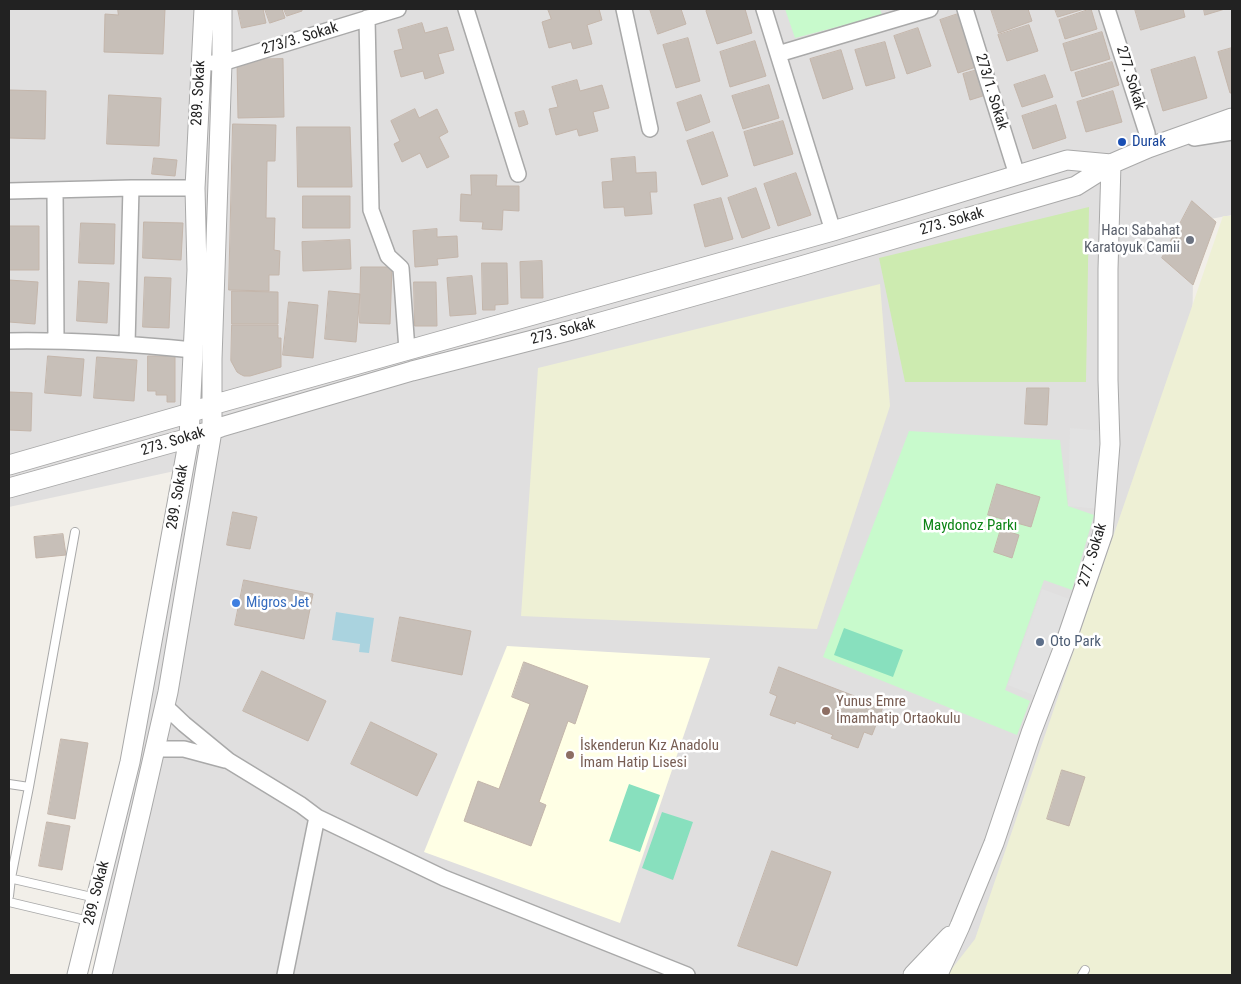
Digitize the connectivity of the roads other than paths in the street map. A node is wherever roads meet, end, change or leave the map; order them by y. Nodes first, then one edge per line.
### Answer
1 (204, 9) edge
2 (222, 9) edge
3 (398, 9) edge
4 (466, 9) edge
5 (624, 9) edge
6 (764, 9) edge
7 (930, 9) edge
8 (965, 9) edge
9 (1107, 9) edge
10 (891, 14) edge
11 (367, 18) junction
12 (778, 54) junction
13 (222, 63) junction
14 (201, 64) junction
15 (1232, 118) edge
16 (650, 129) dead end
17 (1232, 132) edge
18 (1156, 145) junction
19 (1111, 164) junction
20 (518, 174) dead end
21 (1017, 175) junction
22 (131, 188) junction
23 (195, 188) junction
24 (55, 190) junction
25 (9, 191) edge
26 (833, 230) junction
27 (56, 340) junction
28 (9, 341) edge
29 (128, 344) junction
30 (193, 350) junction
31 (407, 350) junction
32 (212, 405) junction
33 (190, 413) junction
34 (212, 431) junction
35 (189, 438) junction
36 (9, 465) edge
37 (9, 488) edge
38 (74, 532) dead end
39 (165, 706) junction
40 (155, 749) junction
41 (229, 761) junction
42 (9, 784) edge
43 (29, 787) junction
44 (318, 817) junction
45 (10, 878) edge
46 (9, 896) edge
47 (96, 898) junction
48 (9, 902) edge
49 (119, 903) junction
50 (90, 921) junction
51 (960, 926) junction
52 (113, 930) junction
53 (77, 975) edge
54 (102, 975) edge
55 (285, 975) edge
56 (687, 975) edge
57 (913, 975) edge
58 (936, 975) edge

1 - 14 street, 289. Sokak
2 - 13 street
3 - 11 street, 273/3. Sokak
4 - 20 street
5 - 16 street
6 - 12 street
7 - 10 street
8 - 21 street, 273/1. Sokak
9 - 18 street, 277. Sokak
10 - 12 street
11 - 13 street, 273/3. Sokak
11 - 31 street
12 - 26 street
13 - 14 street, 273/3. Sokak
13 - 32 street
14 - 23 street, 289. Sokak
15 - 18 street, 273. Sokak
17 - 18 street, 273. Sokak
18 - 19 street, 273. Sokak
19 - 21 street, 273. Sokak
19 - 34 street, 273. Sokak
19 - 51 street, 277. Sokak
21 - 26 street, 273. Sokak
22 - 23 street
22 - 24 street
22 - 29 street
23 - 30 street, 289. Sokak
24 - 25 street
24 - 27 street
26 - 31 street, 273. Sokak
27 - 28 street
27 - 29 street
29 - 30 street
30 - 33 street, 289. Sokak
31 - 32 street, 273. Sokak
32 - 33 street, 273. Sokak
32 - 34 street
33 - 35 street, 289. Sokak
33 - 36 street, 273. Sokak
34 - 35 street, 273. Sokak
34 - 39 street
35 - 37 street, 273. Sokak
35 - 47 street, 289. Sokak
38 - 43 lane
39 - 40 street
39 - 41 street
40 - 41 street
40 - 49 street
41 - 44 street
42 - 43 lane
43 - 45 lane
44 - 55 street
44 - 56 street
45 - 46 lane
45 - 47 lane
47 - 49 street
47 - 50 street, 289. Sokak
48 - 50 lane
49 - 52 street
50 - 52 street
50 - 53 street, 289. Sokak
51 - 57 street, 277. Sokak
51 - 58 street, 277. Sokak
52 - 54 street

